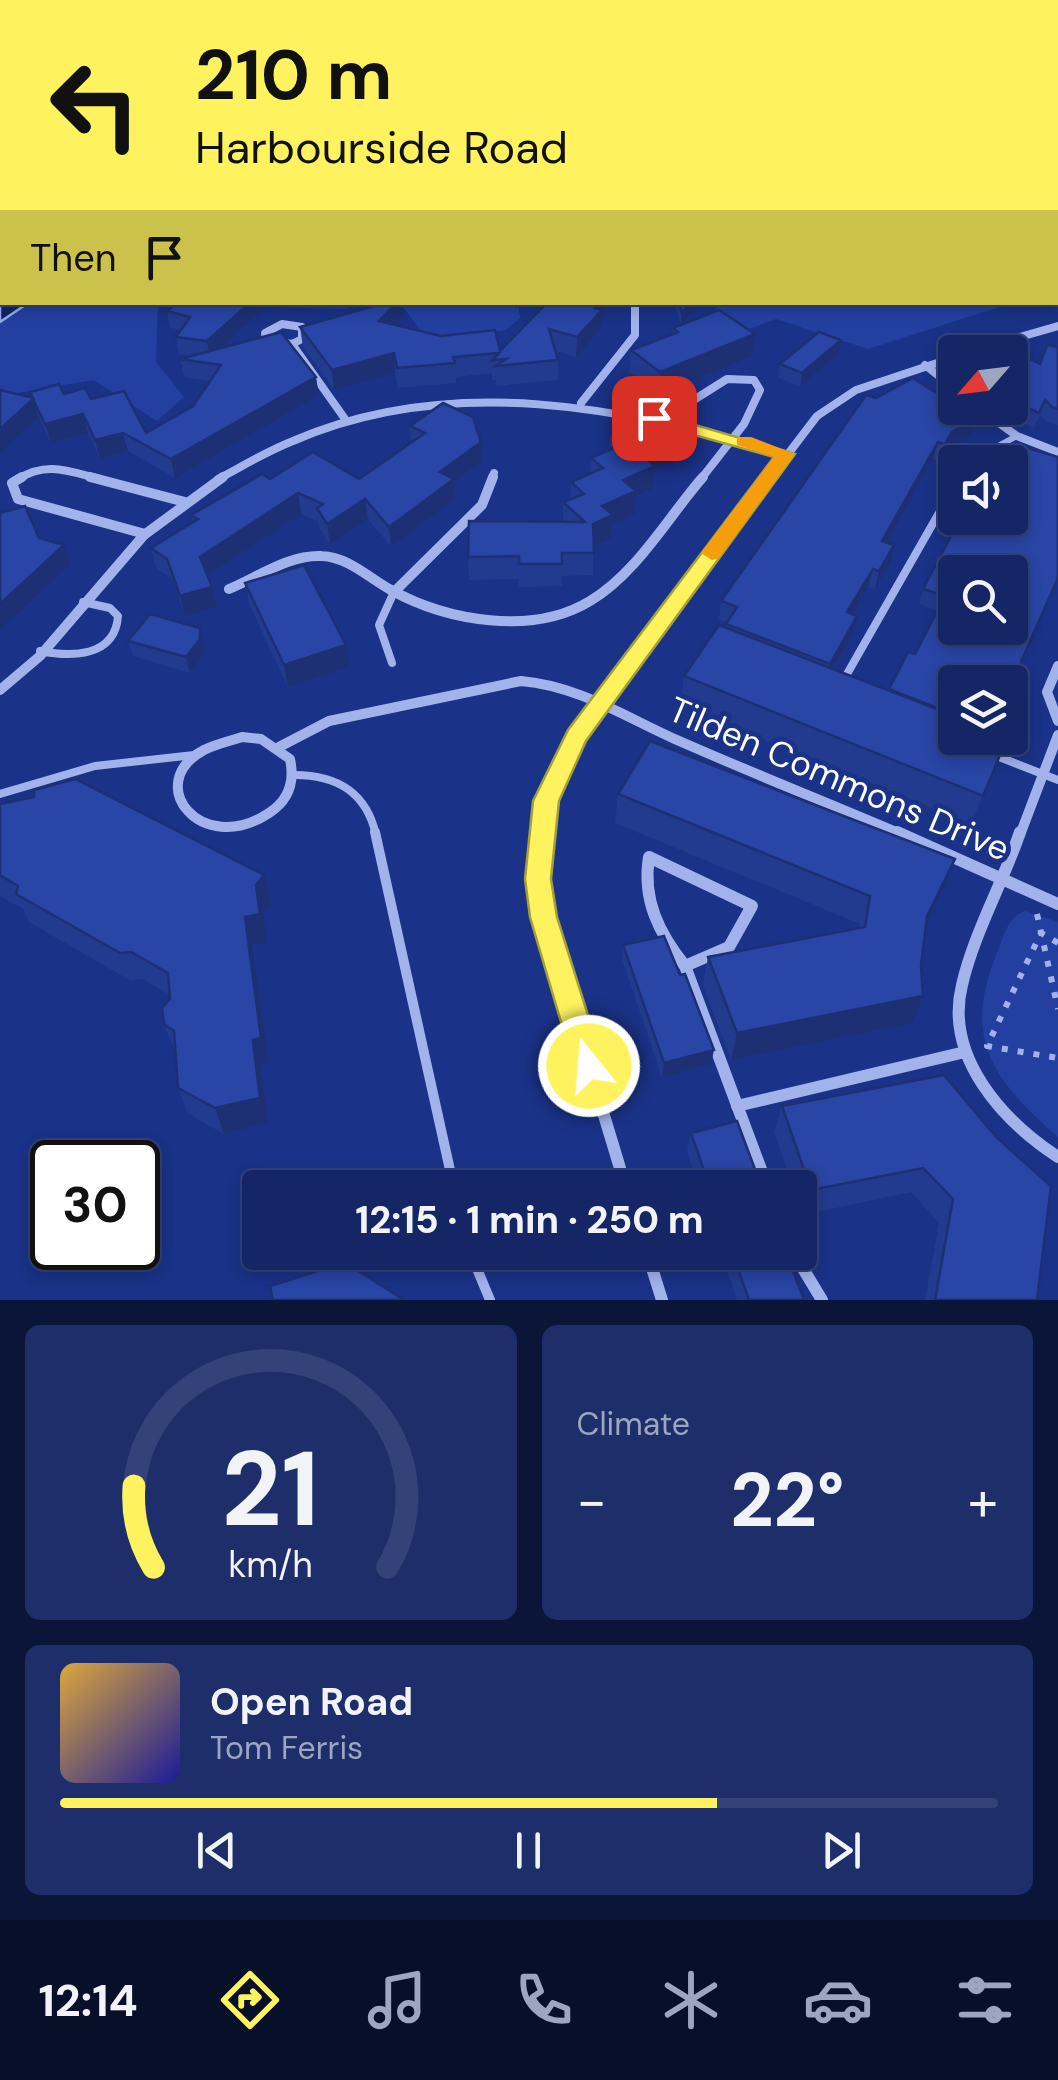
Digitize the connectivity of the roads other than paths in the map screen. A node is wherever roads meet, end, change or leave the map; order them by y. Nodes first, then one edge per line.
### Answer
1 (635, 305) edge
2 (1058, 326) edge
3 (1027, 335) edge
4 (292, 344) junction
5 (938, 362) edge
6 (925, 366) junction
7 (938, 376) edge
8 (581, 403) junction
9 (689, 403) dead end
10 (345, 420) junction
11 (1002, 425) edge
12 (1018, 436) junction
13 (733, 437) junction
14 (1001, 445) edge
15 (1058, 452) edge
16 (786, 454) junction
17 (494, 473) dead end
18 (185, 502) junction
19 (938, 515) edge
20 (145, 534) junction
21 (229, 589) dead end
22 (394, 592) junction
23 (82, 602) junction
24 (40, 651) junction
25 (392, 662) dead end
26 (1058, 666) edge
27 (0, 690) edge
28 (836, 694) edge
29 (600, 702) junction
30 (1058, 720) edge
31 (1058, 736) edge
32 (279, 747) junction
33 (194, 755) junction
34 (995, 755) edge
35 (1040, 772) junction
36 (294, 775) junction
37 (1058, 780) edge
38 (0, 794) edge
39 (1005, 879) junction
40 (1058, 904) edge
41 (685, 966) junction
42 (965, 1052) junction
43 (737, 1106) junction
44 (1058, 1158) edge
45 (450, 1170) edge
46 (621, 1170) edge
47 (761, 1170) edge
48 (478, 1270) edge
49 (653, 1270) edge
50 (804, 1270) edge
51 (490, 1300) edge
52 (662, 1300) edge
53 (822, 1300) edge

1 - 8 street
2 - 3 street
4 - 4 street
4 - 10 street
5 - 6 street
6 - 7 street
6 - 16 street
8 - 10 street
8 - 13 street
9 - 13 street
10 - 18 street
11 - 12 street
12 - 14 lane
12 - 15 street
13 - 16 street
13 - 22 street
16 - 29 street
17 - 22 street
18 - 20 street
18 - 20 street
19 - 28 lane
20 - 23 street
21 - 22 street
22 - 25 lane
23 - 24 street
23 - 24 lane
24 - 27 street
26 - 30 street
29 - 32 street, Tilden Commons Drive
29 - 39 street, Tilden Commons Drive
29 - 46 street
31 - 35 street
32 - 33 street
32 - 36 street
33 - 36 street
33 - 38 lane
34 - 35 lane
35 - 37 lane
35 - 39 street
36 - 45 lane
39 - 40 street, Tilden Commons Drive
39 - 42 street
41 - 41 street
41 - 43 street
42 - 43 street
42 - 44 street
43 - 47 street
48 - 51 lane
49 - 52 street
50 - 53 street

